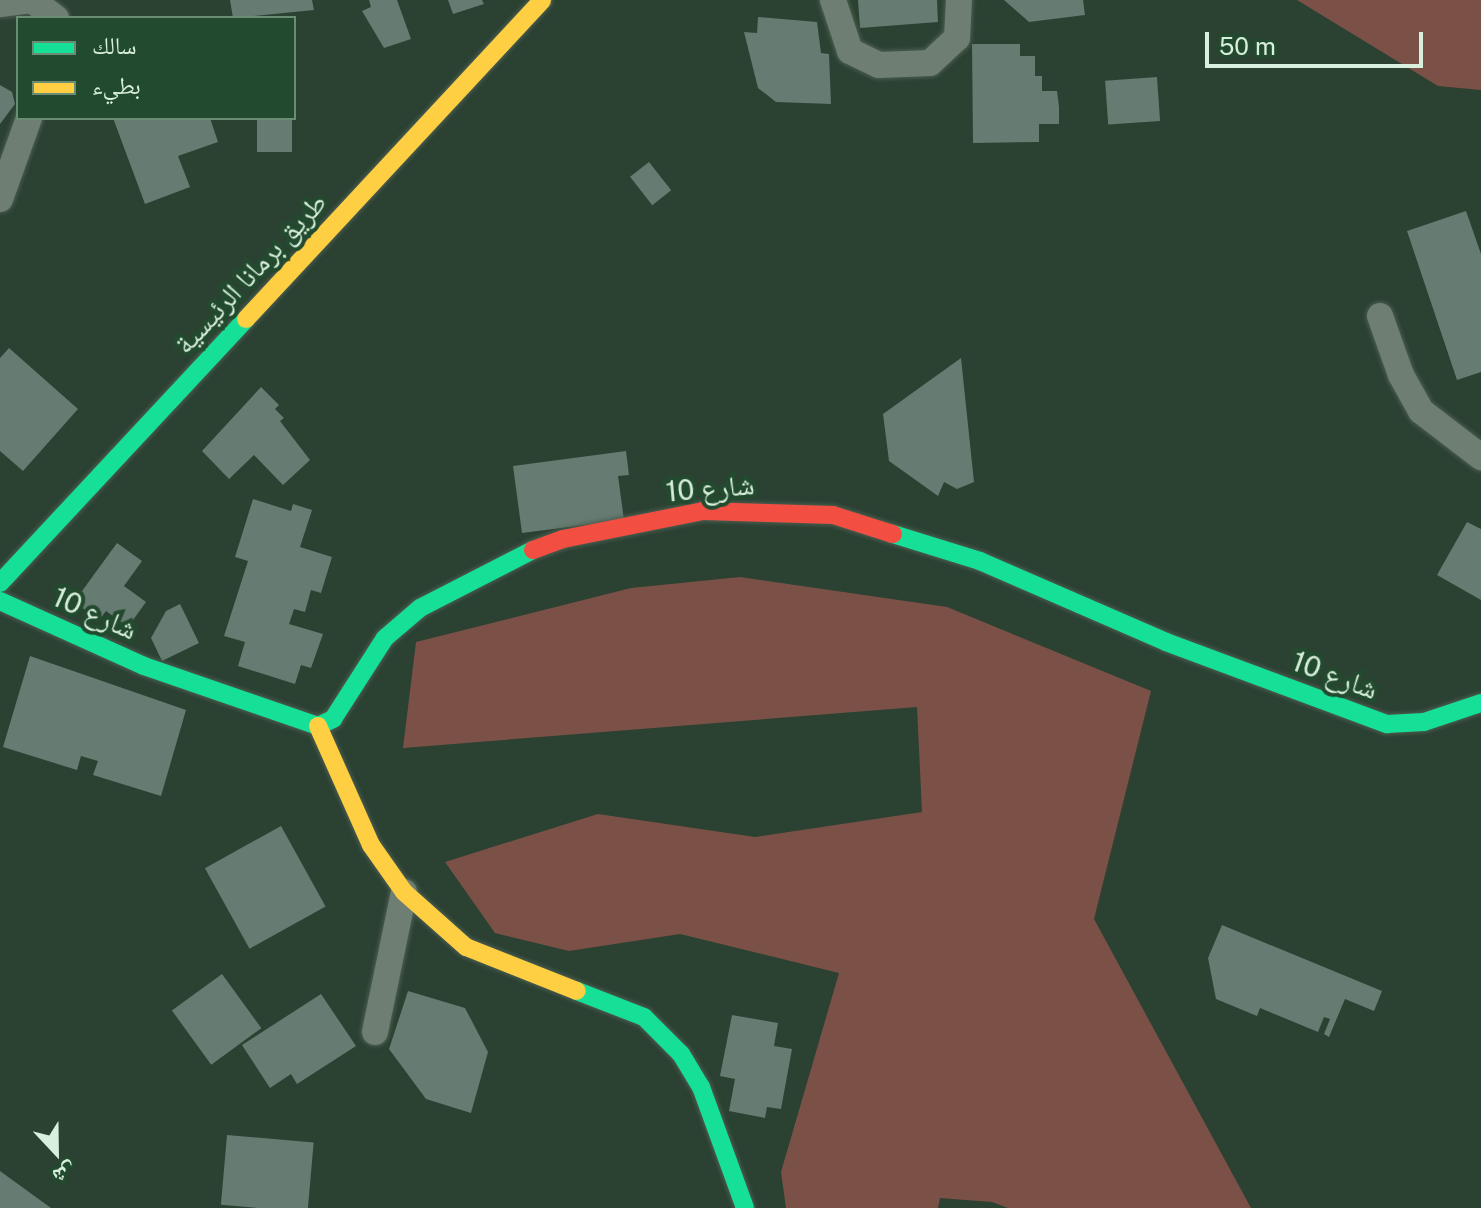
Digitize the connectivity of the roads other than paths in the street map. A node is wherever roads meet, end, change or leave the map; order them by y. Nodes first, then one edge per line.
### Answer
1 (542, 0) edge
2 (833, 0) edge
3 (959, 0) edge
4 (0, 4) edge
5 (54, 9) edge
6 (28, 120) edge
7 (0, 199) edge
8 (1380, 316) dead end
9 (1481, 457) edge
10 (0, 583) edge
11 (0, 601) edge
12 (1481, 703) edge
13 (318, 726) junction
14 (404, 892) junction
15 (375, 1032) dead end
16 (745, 1208) edge

1 - 10 street, طريق برمانا الرئيسية
2 - 3 street
4 - 5 street
6 - 7 street
8 - 9 street
11 - 13 street, شارع 10
12 - 13 street, شارع 10
13 - 14 street
14 - 15 street
14 - 16 street

